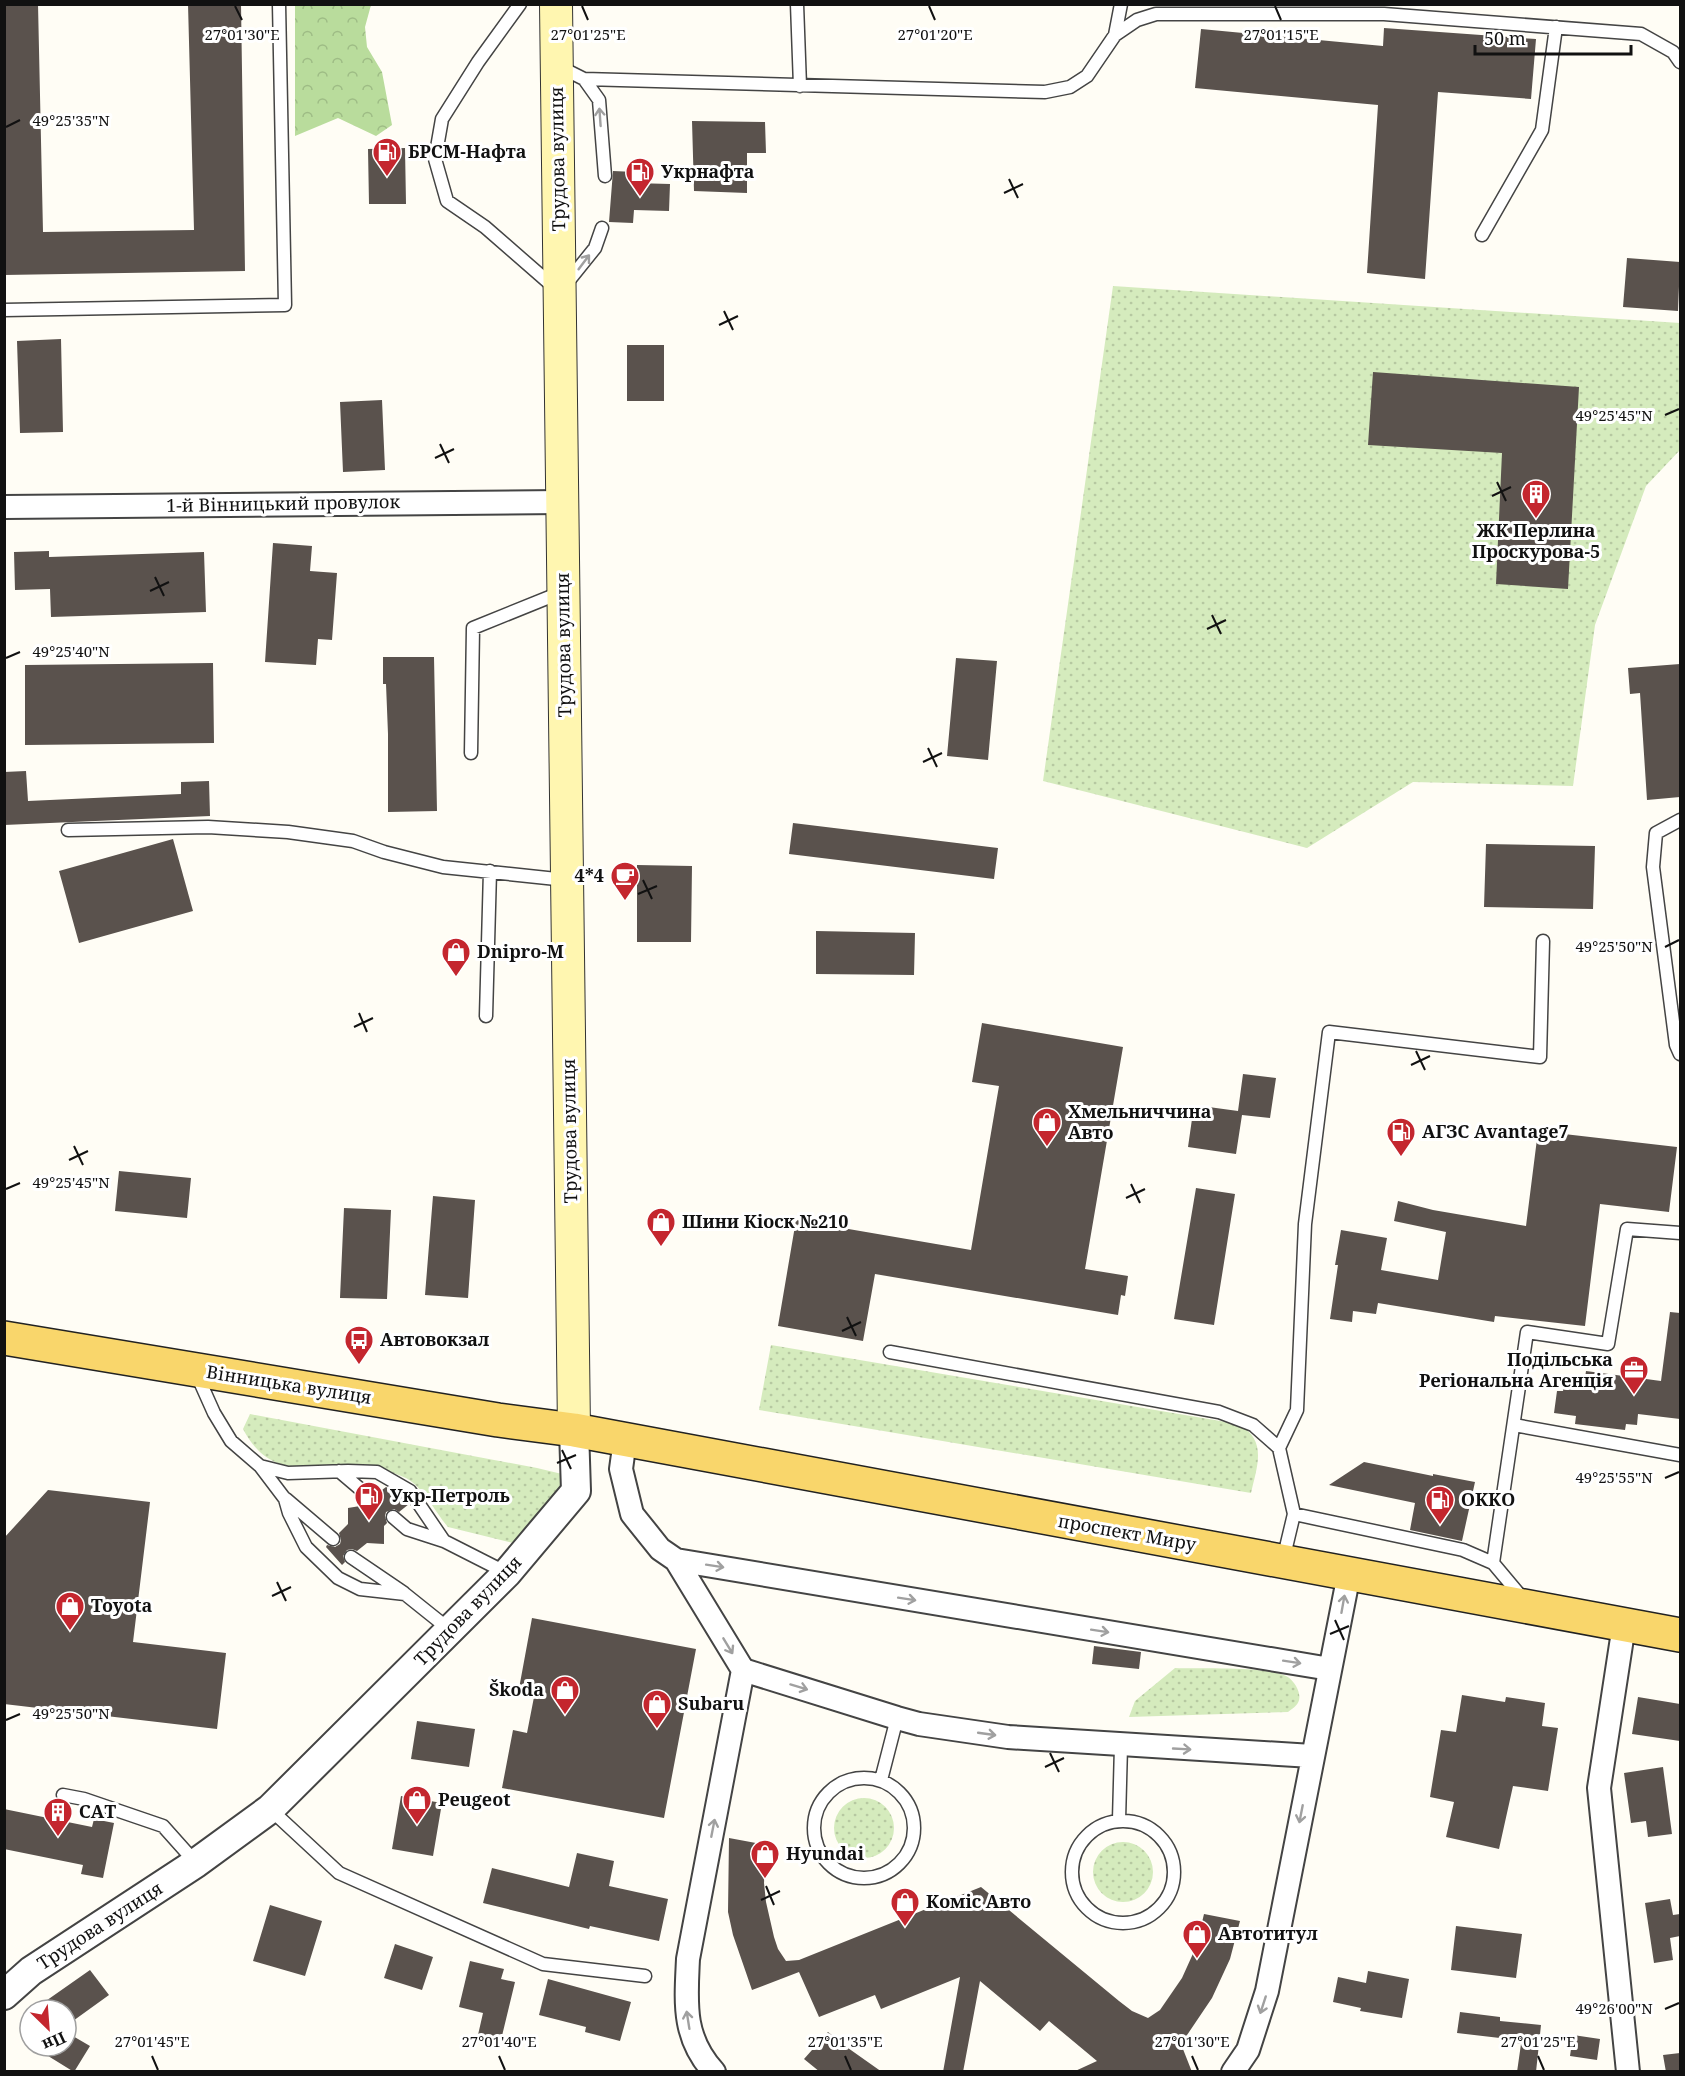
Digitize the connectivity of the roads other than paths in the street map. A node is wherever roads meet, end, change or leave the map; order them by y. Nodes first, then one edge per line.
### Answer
1 (279, 4) edge
2 (520, 4) edge
3 (555, 4) edge
4 (797, 4) edge
5 (1121, 4) edge
6 (1331, 10) edge
7 (1556, 27) junction
8 (1115, 35) junction
9 (1680, 63) edge
10 (570, 77) junction
11 (800, 86) junction
12 (604, 176) dead end
13 (602, 228) dead end
14 (1482, 235) dead end
15 (559, 293) junction
16 (4, 310) edge
17 (562, 502) junction
18 (4, 507) edge
19 (563, 591) junction
20 (471, 753) dead end
21 (1680, 820) edge
22 (68, 830) dead end
23 (490, 871) junction
24 (567, 880) junction
25 (1543, 941) dead end
26 (486, 1016) dead end
27 (1680, 1054) edge
28 (1680, 1233) edge
29 (7, 1334) edge
30 (890, 1353) dead end
31 (194, 1369) junction
32 (1514, 1425) junction
33 (574, 1430) junction
34 (625, 1440) junction
35 (1279, 1448) junction
36 (1680, 1455) edge
37 (260, 1466) junction
38 (339, 1471) junction
39 (285, 1499) junction
40 (372, 1499) dead end
41 (1294, 1514) junction
42 (393, 1517) dead end
43 (333, 1539) dead end
44 (444, 1541) junction
45 (668, 1555) junction
46 (351, 1557) dead end
47 (1283, 1561) junction
48 (1493, 1563) junction
49 (507, 1573) junction
50 (1349, 1574) junction
51 (405, 1594) junction
52 (1556, 1612) junction
53 (1624, 1625) junction
54 (450, 1630) junction
55 (1680, 1635) edge
56 (1330, 1669) junction
57 (743, 1670) junction
58 (897, 1718) junction
59 (1122, 1746) junction
60 (1312, 1756) junction
61 (881, 1780) junction
62 (63, 1795) dead end
63 (270, 1809) junction
64 (1119, 1820) junction
65 (196, 1863) junction
66 (645, 1976) dead end
67 (4, 1995) edge
68 (705, 2068) edge
69 (1233, 2072) edge
70 (1628, 2072) edge

1 - 16 lane
2 - 15 lane
3 - 10 main road, Трудова вулиця
4 - 11 lane
5 - 8 lane
6 - 7 lane
6 - 8 lane
7 - 9 lane
7 - 14 lane
8 - 11 lane
10 - 11 lane
12 -> 10 lane
10 - 15 main road, Трудова вулиця
15 -> 13 lane
15 - 17 main road, Трудова вулиця
17 - 18 street, 1-й Вінницький провулок
17 - 19 main road, Трудова вулиця
19 - 20 lane
19 - 24 main road, Трудова вулиця
21 - 27 lane
22 - 23 lane
23 - 24 lane
23 - 26 lane
24 - 33 main road, Трудова вулиця
25 - 35 lane
28 - 32 lane
29 - 31 main road, Вінницька вулиця
30 - 35 lane
31 - 33 main road, Вінницька вулиця
31 - 37 lane
32 - 36 lane
32 - 48 lane
33 - 34 main road, проспект Миру
33 - 49 street, Трудова вулиця
34 - 45 street
34 - 47 main road, проспект Миру
35 - 41 lane
37 - 38 lane
37 - 39 lane
38 - 40 lane
38 - 44 lane
39 - 43 lane
39 - 51 lane
41 - 47 lane
41 - 48 lane
42 - 44 lane
44 - 49 lane
45 -> 56 street
45 -> 57 street
46 - 51 lane
47 - 50 main road, проспект Миру
48 - 52 lane
49 - 54 street, Трудова вулиця
50 - 52 main road, проспект Миру
56 -> 50 street
51 - 54 lane
52 - 53 main road, проспект Миру
53 - 55 main road, проспект Миру
53 - 70 street
54 - 63 street, Трудова вулиця
56 - 60 street
57 -> 58 street
68 -> 57 street
58 -> 59 street
58 - 61 lane
59 -> 60 street
59 - 64 lane
60 -> 69 street
61 - 61 lane
62 - 65 lane
63 - 65 street, Трудова вулиця
63 - 66 lane
64 - 64 lane
65 - 67 street, Трудова вулиця

